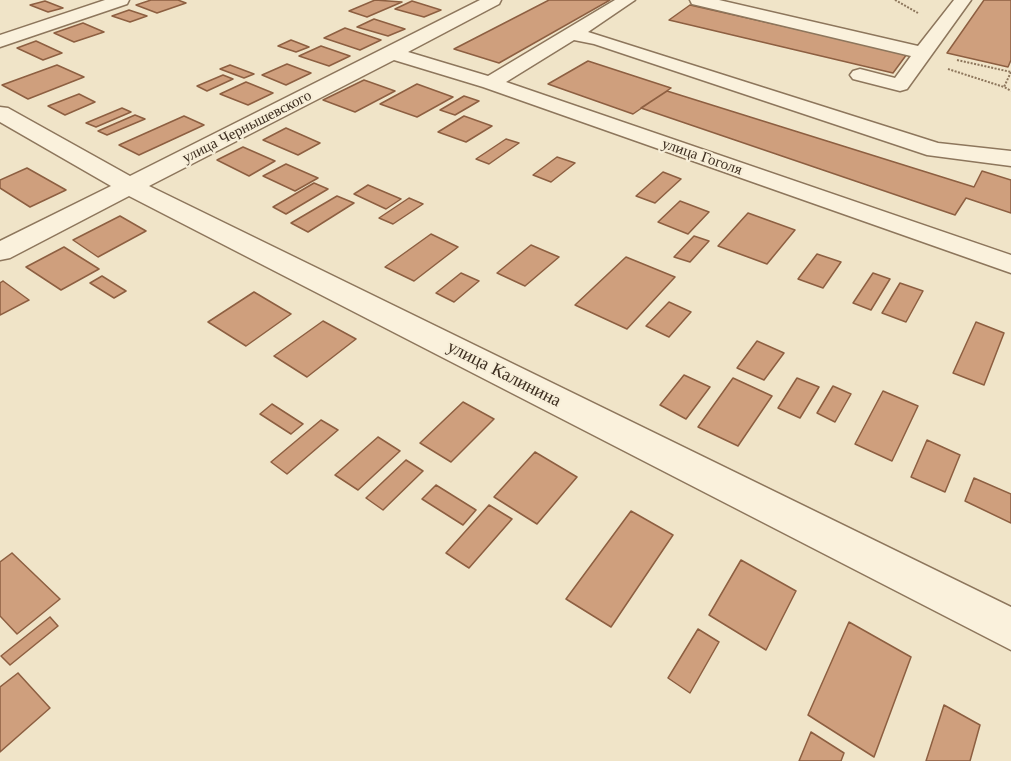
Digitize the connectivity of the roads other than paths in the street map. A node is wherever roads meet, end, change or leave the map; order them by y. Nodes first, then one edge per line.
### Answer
1 (121, 0) edge
2 (493, 0) edge
3 (627, 0) edge
4 (698, 0) edge
5 (963, 0) edge
6 (572, 34) junction
7 (0, 41) edge
8 (392, 54) junction
9 (922, 55) junction
10 (860, 75) dead end
11 (490, 83) junction
12 (0, 113) edge
13 (1011, 159) edge
14 (129, 186) junction
15 (0, 252) edge
16 (1011, 264) edge
17 (1011, 628) edge

1 - 7 street
2 - 8 street, улица Чернышевского
3 - 6 street
4 - 9 street
5 - 9 street
6 - 11 street
6 - 13 street
8 - 11 street, улица Гоголя
8 - 14 street, улица Чернышевского
9 - 10 street
11 - 16 street, улица Гоголя
12 - 14 street, улица Калинина
14 - 15 street, улица Чернышевского
14 - 17 street, улица Калинина

